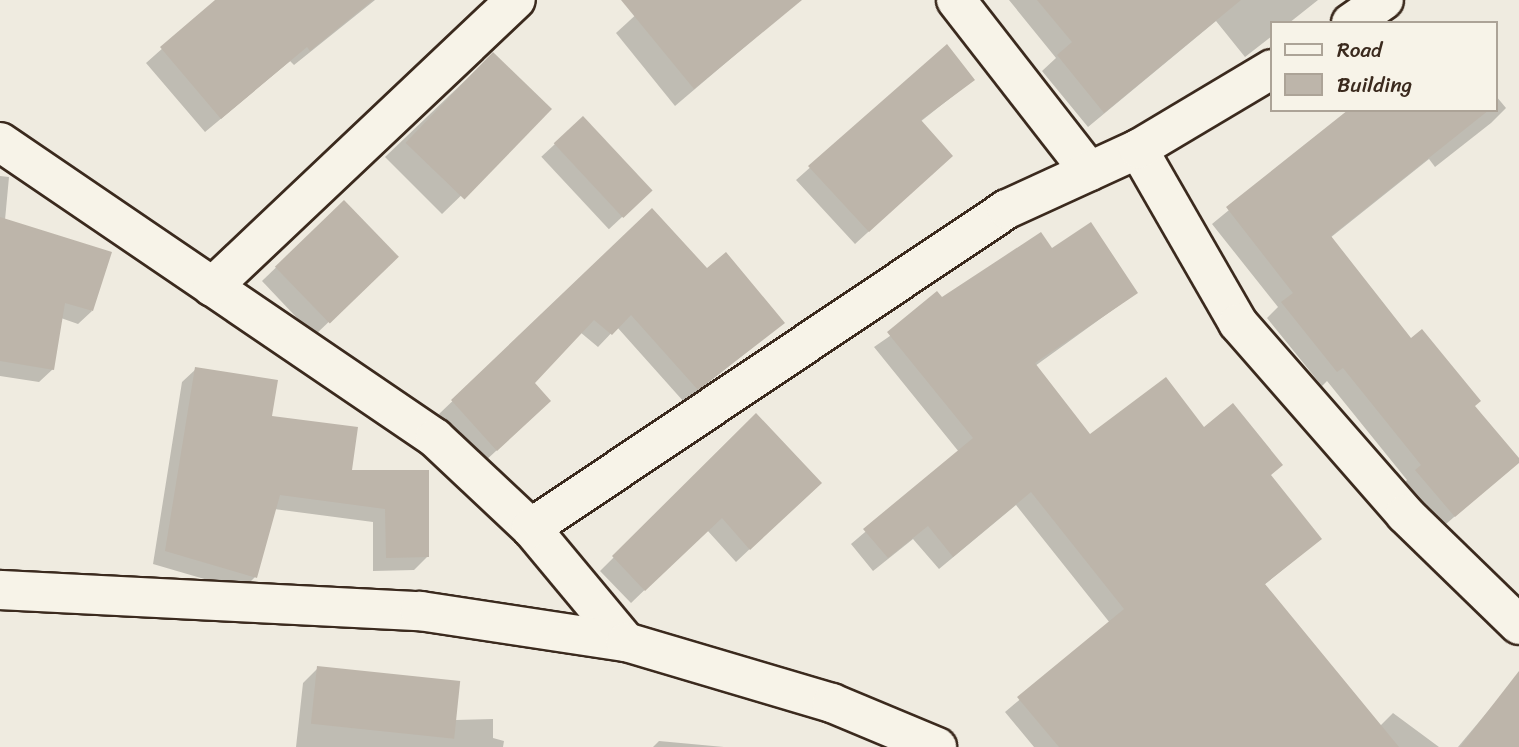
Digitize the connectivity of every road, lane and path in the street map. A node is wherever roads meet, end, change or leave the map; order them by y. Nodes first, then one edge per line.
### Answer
1 (516, 0) edge
2 (956, 0) edge
3 (1384, 0) edge
4 (1354, 21) edge
5 (1270, 70) edge
6 (0, 142) edge
7 (1138, 149) junction
8 (1089, 171) junction
9 (212, 288) junction
10 (531, 528) junction
11 (0, 590) edge
12 (1519, 625) edge
13 (626, 642) junction
14 (937, 747) edge

1 - 9 street
2 - 8 street
3 - 4 street
5 - 7 street
6 - 9 street
7 - 8 street
7 - 12 street
8 - 10 street
9 - 10 street
10 - 13 street
11 - 13 street
13 - 14 street

